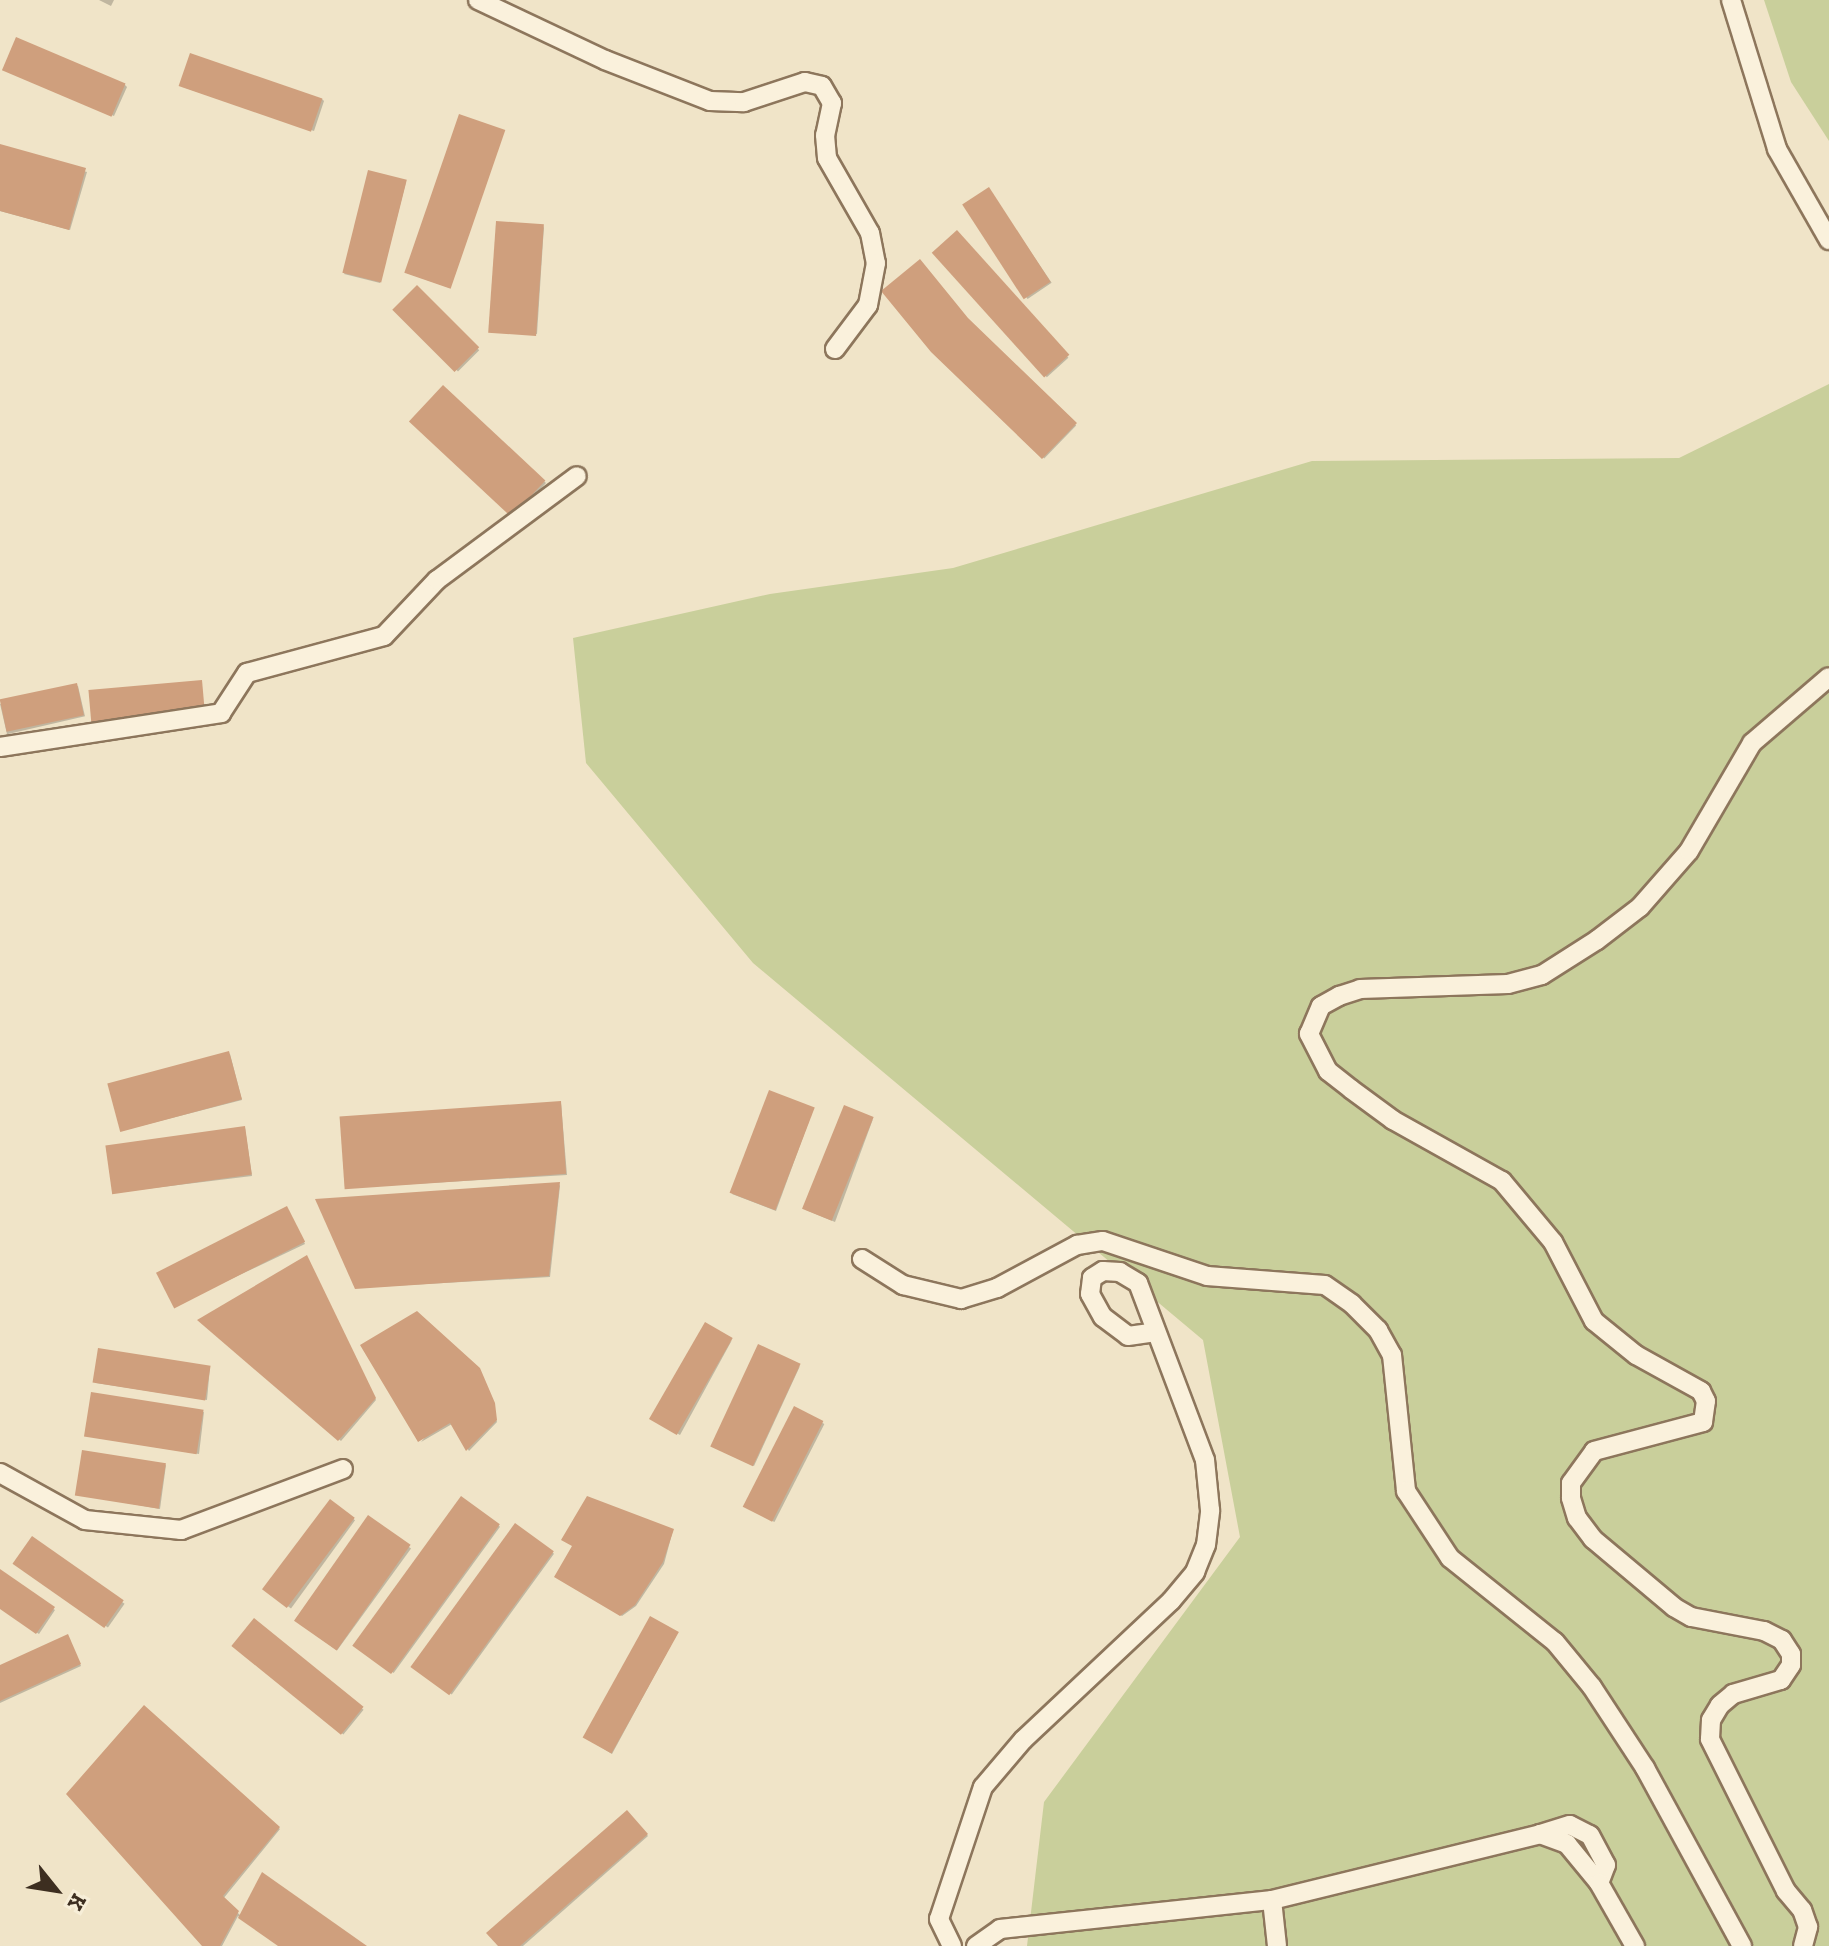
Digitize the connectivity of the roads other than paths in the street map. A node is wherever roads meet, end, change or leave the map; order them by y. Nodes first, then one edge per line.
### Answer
1 (478, 0) edge
2 (1731, 0) edge
3 (1829, 240) edge
4 (835, 349) dead end
5 (577, 476) dead end
6 (1829, 677) edge
7 (0, 747) edge
8 (862, 1259) dead end
9 (1156, 1332) dead end
10 (343, 1469) dead end
11 (0, 1473) edge
12 (1272, 1900) junction
13 (952, 1946) edge
14 (976, 1946) edge
15 (1277, 1946) edge
16 (1635, 1946) edge
17 (1742, 1946) edge
18 (1803, 1946) edge

1 - 4 street
2 - 3 street
5 - 7 street
6 - 18 street
8 - 17 street
9 - 13 street
10 - 11 street
12 - 14 street
12 - 15 street
12 - 16 street

